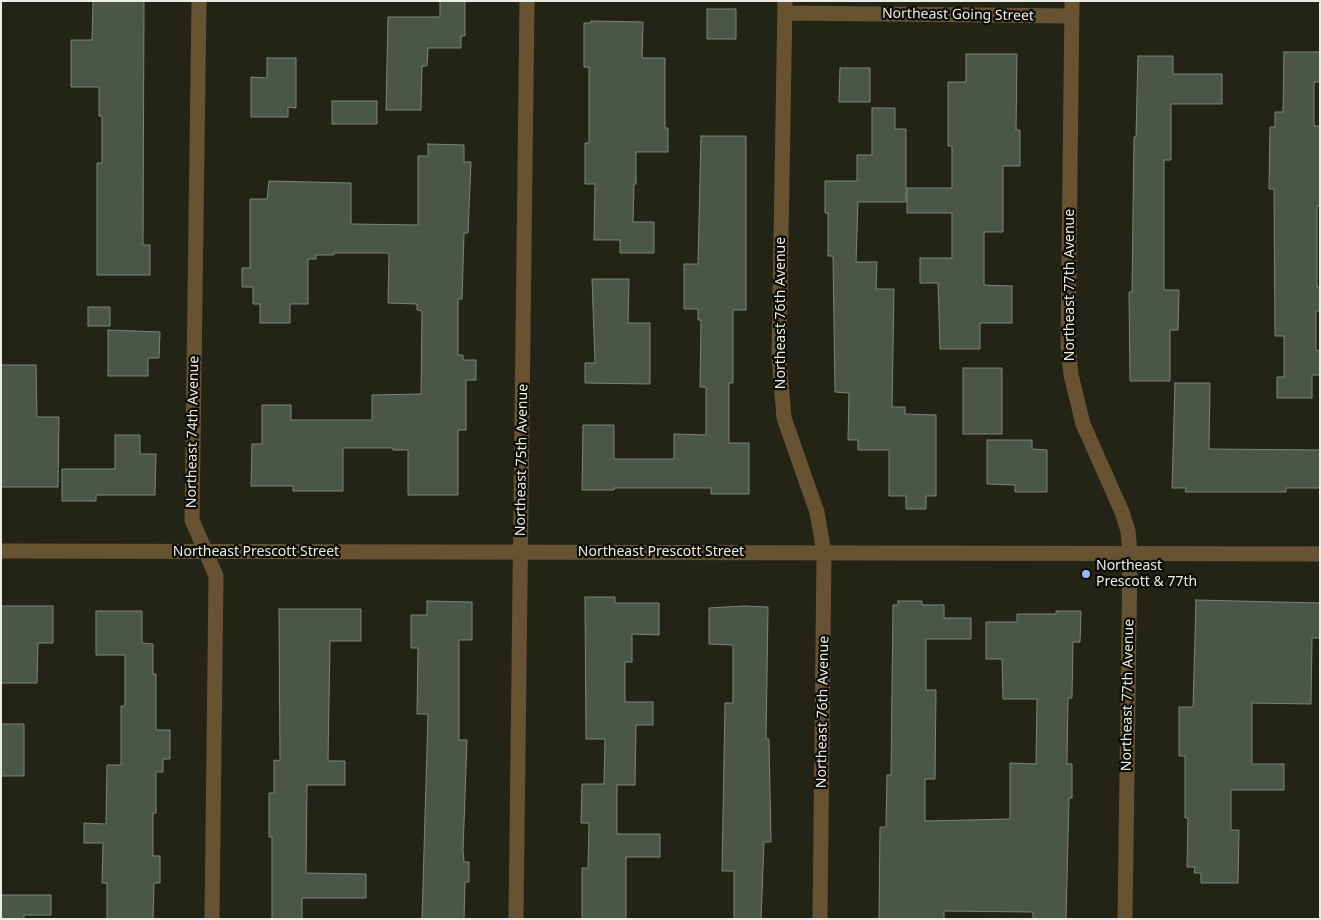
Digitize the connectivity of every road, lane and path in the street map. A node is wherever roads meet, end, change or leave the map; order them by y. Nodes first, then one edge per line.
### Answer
1 (199, 1) edge
2 (527, 1) edge
3 (785, 7) edge
4 (1072, 9) edge
5 (1, 551) edge
6 (206, 552) junction
7 (521, 552) junction
8 (824, 552) junction
9 (1130, 554) junction
10 (1320, 554) edge
11 (212, 919) edge
12 (516, 919) edge
13 (820, 919) edge
14 (1125, 919) edge

1 - 6 street, Northeast 74th Avenue
2 - 7 street, Northeast 75th Avenue
3 - 4 street, Northeast Going Street
3 - 8 street, Northeast 76th Avenue
4 - 9 street, Northeast 77th Avenue
5 - 6 street, Northeast Prescott Street
6 - 7 street, Northeast Prescott Street
6 - 11 street, Northeast 74th Avenue
7 - 8 street, Northeast Prescott Street
7 - 12 street, Northeast 75th Avenue
8 - 9 street, Northeast Prescott Street
8 - 13 street, Northeast 76th Avenue
9 - 10 street, Northeast Prescott Street
9 - 14 street, Northeast 77th Avenue

